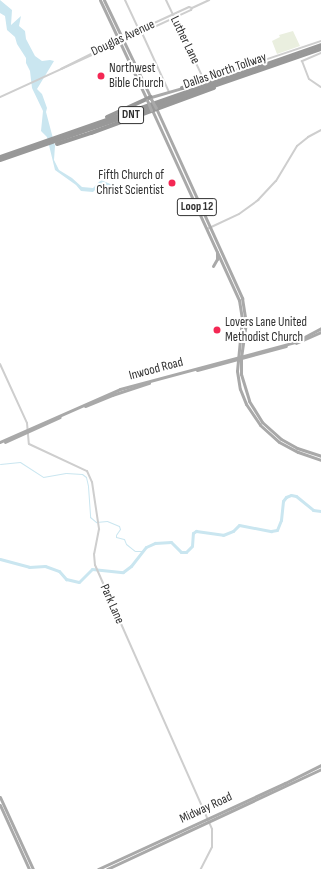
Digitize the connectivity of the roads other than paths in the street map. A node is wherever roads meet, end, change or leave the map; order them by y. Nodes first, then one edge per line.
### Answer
1 (100, 0) edge
2 (104, 0) edge
3 (125, 0) edge
4 (166, 0) edge
5 (209, 0) edge
6 (192, 8) junction
7 (173, 15) junction
8 (175, 18) junction
9 (156, 24) junction
10 (152, 25) junction
11 (153, 28) junction
12 (139, 30) junction
13 (142, 33) junction
14 (121, 40) junction
15 (321, 40) edge
16 (321, 45) edge
17 (125, 48) junction
18 (321, 49) edge
19 (321, 53) edge
20 (238, 74) junction
21 (204, 80) junction
22 (231, 80) junction
23 (321, 87) edge
24 (182, 88) junction
25 (169, 92) junction
26 (0, 97) edge
27 (149, 98) junction
28 (154, 110) junction
29 (92, 124) junction
30 (321, 130) edge
31 (31, 150) junction
32 (0, 156) edge
33 (0, 160) edge
34 (209, 228) junction
35 (217, 250) junction
36 (213, 266) dead end
37 (239, 293) junction
38 (321, 328) edge
39 (321, 332) edge
40 (239, 358) junction
41 (0, 364) edge
42 (28, 431) junction
43 (0, 444) edge
44 (321, 456) edge
45 (321, 460) edge
46 (321, 765) edge
47 (321, 769) edge
48 (0, 797) edge
49 (0, 805) edge
50 (208, 820) junction
51 (28, 862) junction
52 (29, 869) edge
53 (33, 869) edge
54 (98, 869) edge
55 (106, 869) edge
56 (201, 869) edge

1 - 14 main road, Loop 12
2 - 14 main road, Loop 12
3 - 12 street
4 - 7 street, Luther Lane
5 - 6 street, Douglas Avenue
6 - 7 street, Douglas Avenue
6 - 8 street, Douglas Avenue
7 - 8 street, Luther Lane
7 - 9 street, Douglas Avenue
8 - 9 street, Douglas Avenue
8 - 21 street, Luther Lane
9 - 10 street, Douglas Avenue
9 - 11 street, Douglas Avenue
10 - 11 street
10 - 12 street, Douglas Avenue
11 - 13 street, Douglas Avenue
12 - 13 street
12 - 14 street, Douglas Avenue
13 - 14 street, Douglas Avenue
13 - 25 street
14 - 17 main road, Loop 12
14 - 26 street, Douglas Avenue
15 - 21 street
16 - 20 highway, Dallas North Tollway / DNT
17 - 27 main road, Loop 12
17 - 27 main road, Loop 12
18 - 22 highway, Dallas North Tollway / DNT
19 - 23 street
20 - 24 highway
20 - 29 highway, Dallas North Tollway / DNT
21 - 24 street
22 - 28 highway
22 - 31 highway, Dallas North Tollway / DNT
24 - 25 main road
25 - 27 main road
27 - 28 main road, Loop 12, bridge
27 - 29 highway
28 - 31 highway
28 - 34 main road, Loop 12
29 - 32 highway, Dallas North Tollway / DNT
30 - 34 street
31 - 33 highway, Dallas North Tollway / DNT
34 - 35 main road, Loop 12
34 - 37 main road, Loop 12
35 - 36 main road
35 - 37 main road, Loop 12
37 - 40 main road, Loop 12
38 - 40 main road, Inwood Road
39 - 40 main road, Inwood Road
40 - 42 main road, Inwood Road
40 - 44 main road, Loop 12
40 - 45 main road, Loop 12
41 - 42 street, Park Lane
42 - 43 main road, Inwood Road
42 - 50 street, Park Lane
46 - 50 main road, Midway Road
47 - 50 main road, Midway Road
48 - 51 main road
49 - 51 main road
50 - 54 main road, Midway Road
50 - 55 main road, Midway Road
50 - 56 street, Park Lane
51 - 52 main road
51 - 53 main road

